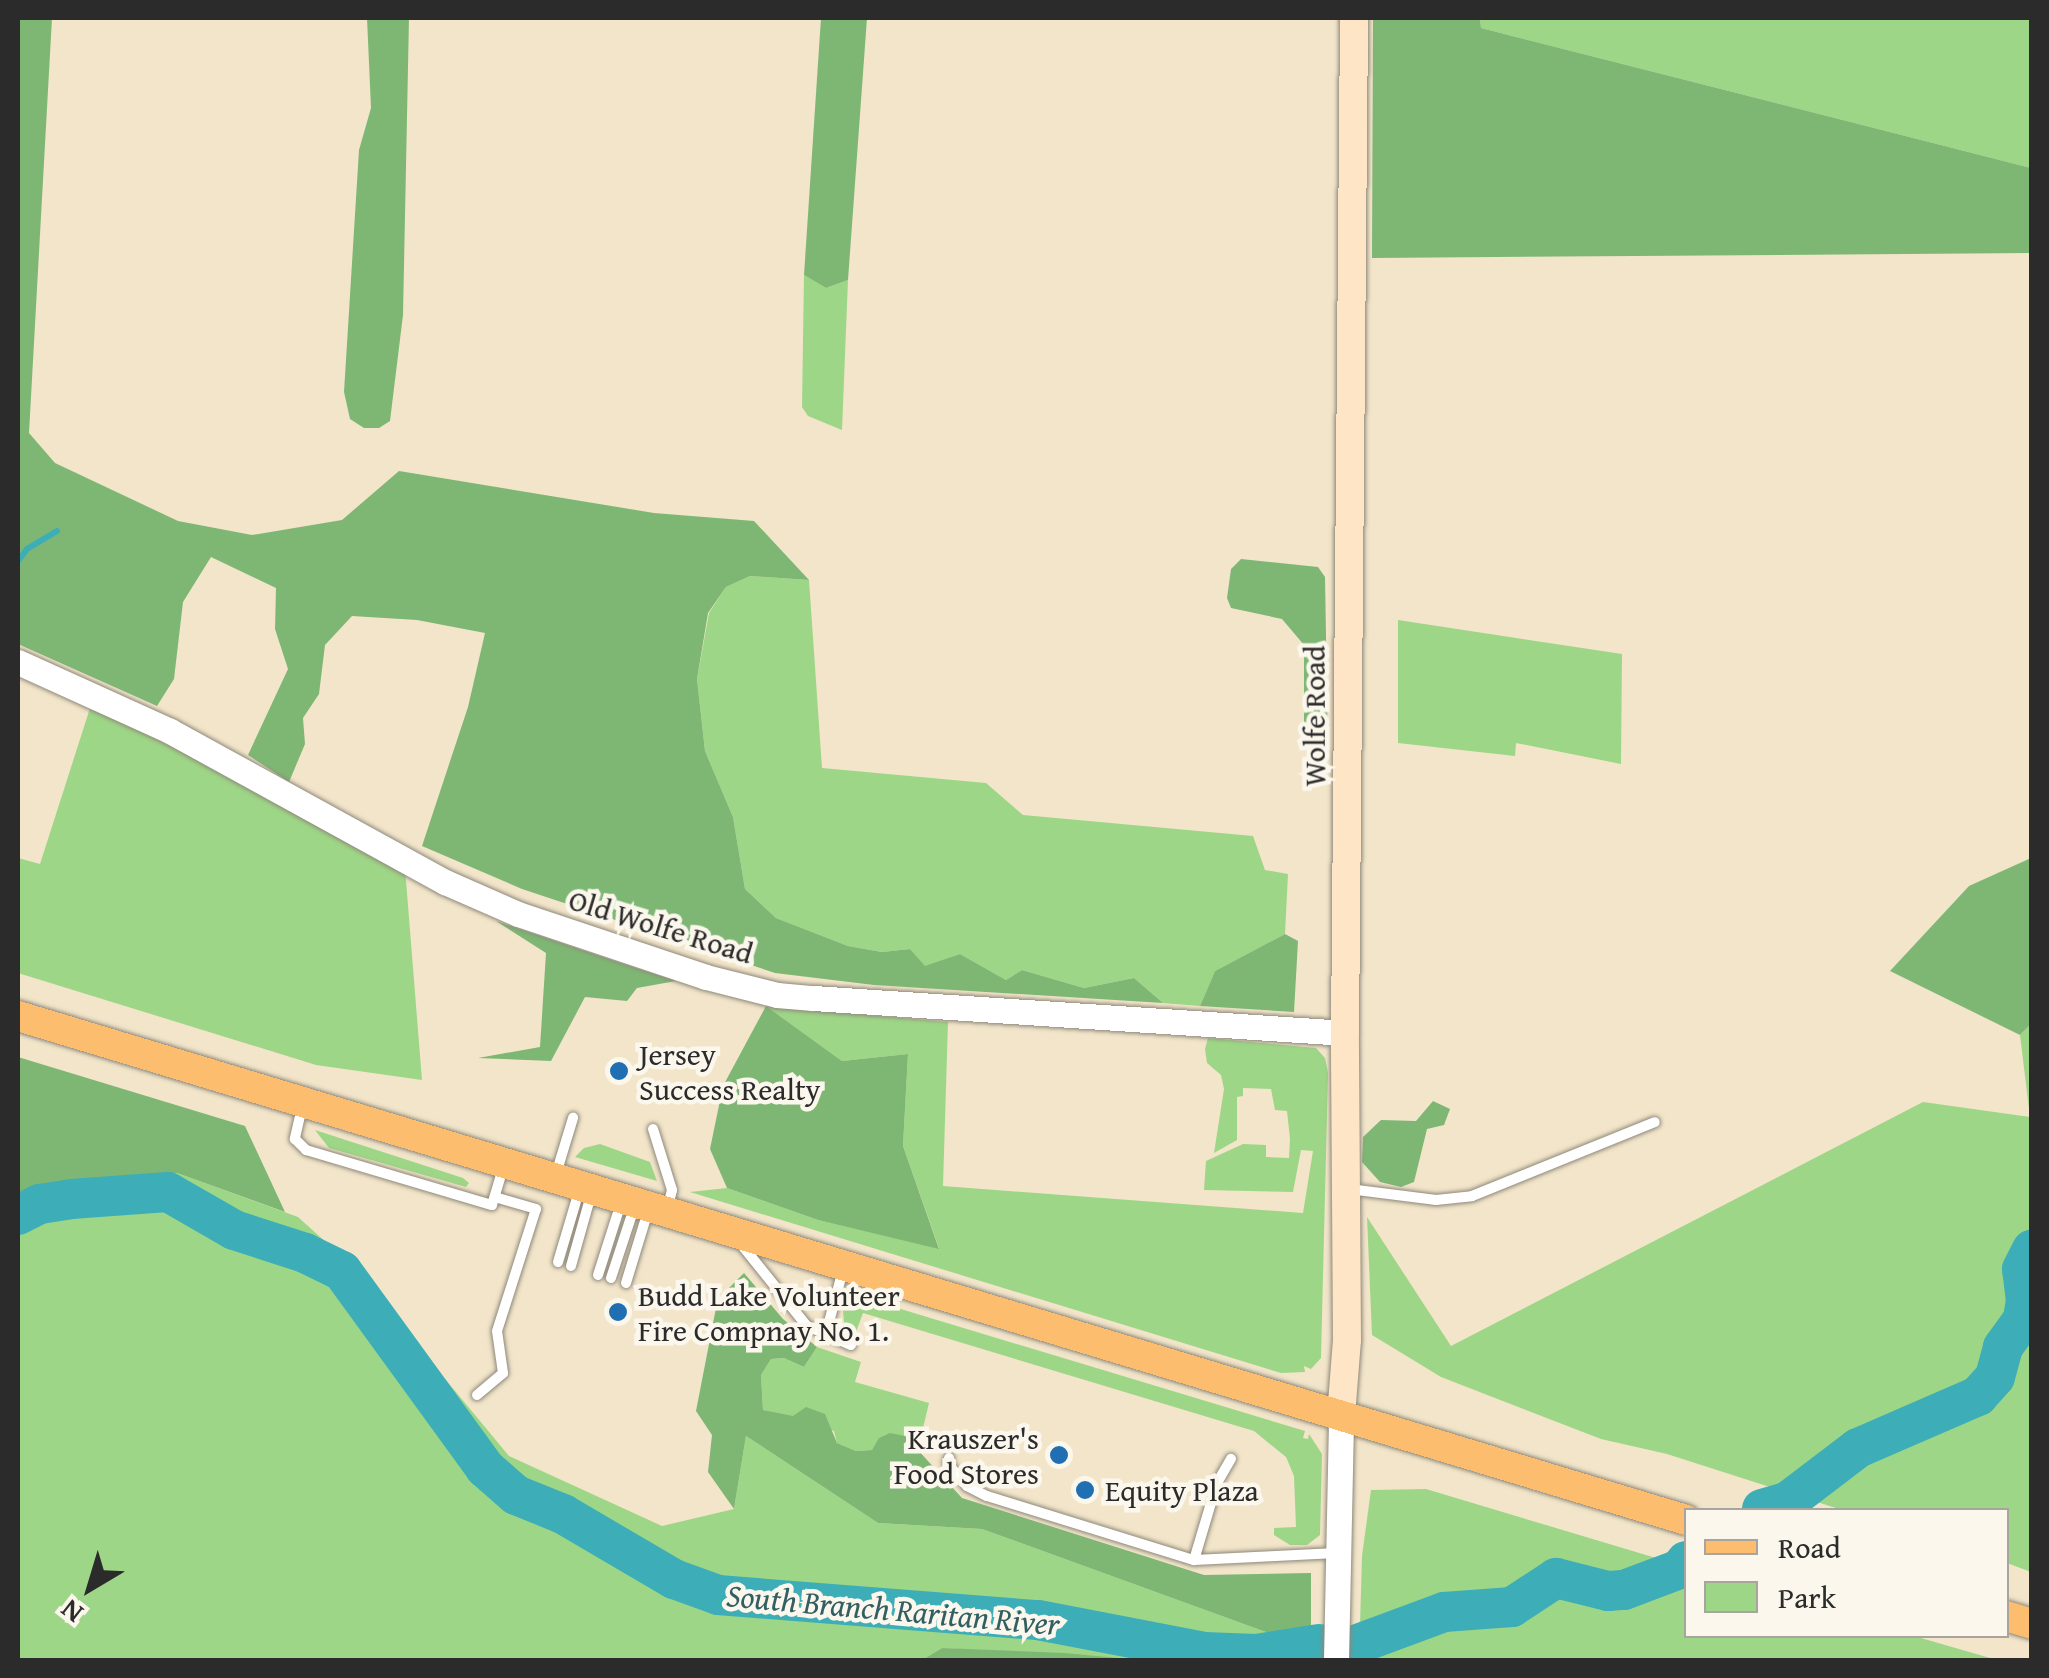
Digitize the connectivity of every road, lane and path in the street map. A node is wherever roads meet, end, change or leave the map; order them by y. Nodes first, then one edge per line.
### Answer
1 (1354, 18) edge
2 (18, 662) edge
3 (18, 1016) edge
4 (1345, 1033) junction
5 (303, 1102) junction
6 (573, 1118) dead end
7 (1655, 1122) dead end
8 (653, 1130) dead end
9 (504, 1163) junction
10 (576, 1185) junction
11 (1348, 1189) junction
12 (494, 1197) junction
13 (644, 1205) junction
14 (731, 1231) junction
15 (558, 1262) dead end
16 (570, 1266) dead end
17 (844, 1266) junction
18 (598, 1275) dead end
19 (612, 1278) dead end
20 (626, 1284) dead end
21 (825, 1336) junction
22 (850, 1345) dead end
23 (476, 1396) dead end
24 (1342, 1416) junction
25 (949, 1458) dead end
26 (1232, 1459) dead end
27 (1684, 1519) edge
28 (1337, 1554) junction
29 (1194, 1560) junction
30 (1336, 1660) edge

1 - 4 main road, Wolfe Road
2 - 4 street, Old Wolfe Road
3 - 5 main road
4 - 11 main road, Wolfe Road
5 - 9 main road
5 - 12 lane
6 - 10 lane
7 - 11 lane
8 - 13 lane
9 - 10 main road
9 - 12 lane
10 - 13 main road
10 - 15 lane
10 - 16 lane
11 - 24 main road, Wolfe Road
12 - 23 lane
13 - 14 main road
13 - 18 lane
13 - 19 lane
13 - 20 lane
14 - 17 main road
14 - 21 lane
17 - 21 lane
17 - 24 main road
21 - 22 lane
24 - 27 main road
24 - 28 street
25 - 29 lane
26 - 29 lane
28 - 29 lane
28 - 30 street

